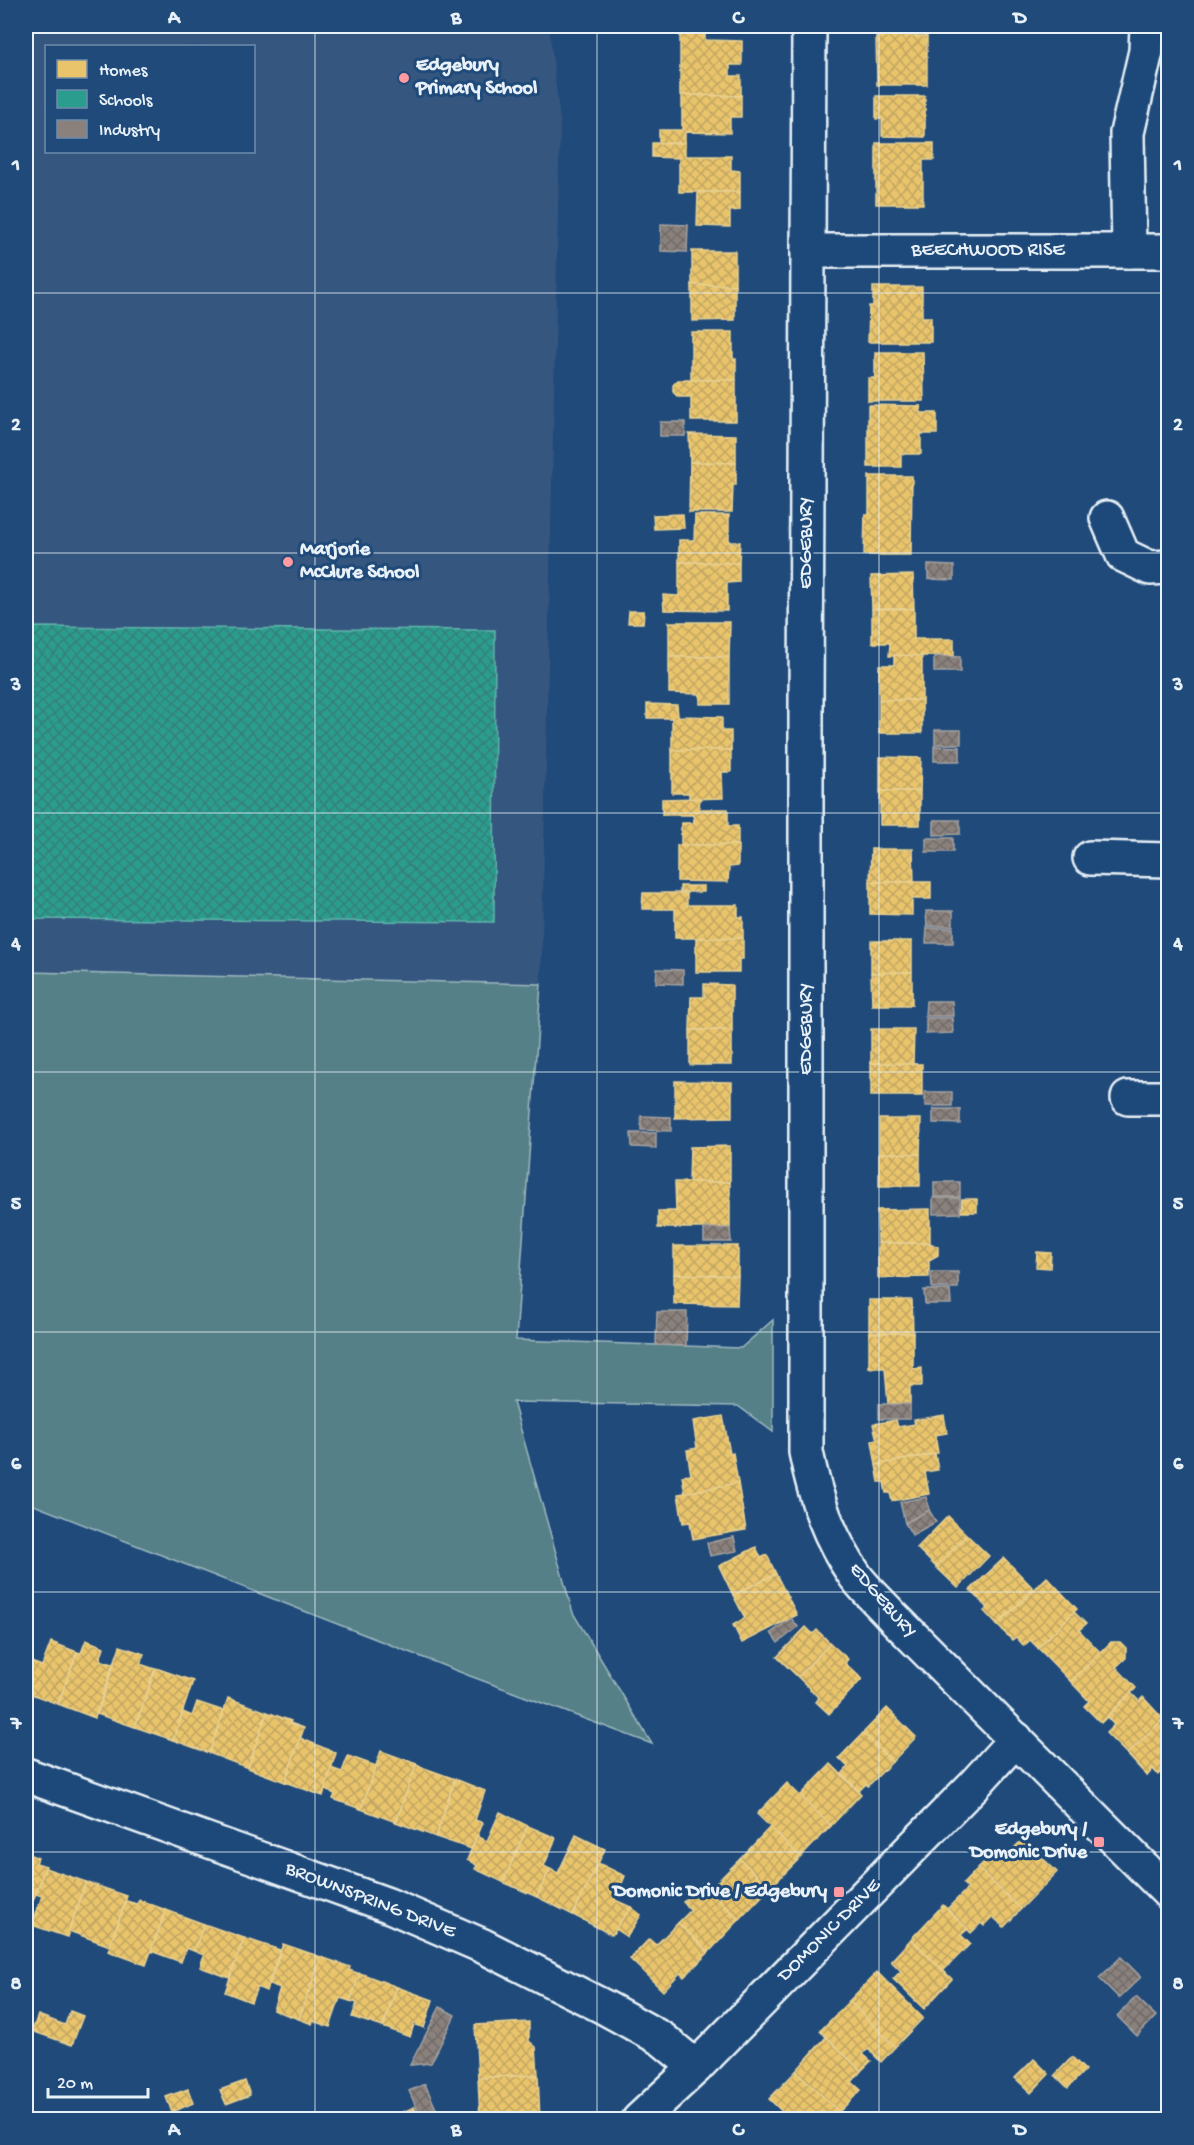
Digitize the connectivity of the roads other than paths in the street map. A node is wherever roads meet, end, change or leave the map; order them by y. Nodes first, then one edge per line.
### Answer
1 (809, 26) edge
2 (1147, 26) edge
3 (808, 250) junction
4 (1130, 251) junction
5 (1168, 251) edge
6 (1107, 518) dead end
7 (1168, 567) edge
8 (1090, 858) dead end
9 (1168, 860) edge
10 (1128, 1098) dead end
11 (1168, 1098) edge
12 (1016, 1739) junction
13 (26, 1775) edge
14 (1168, 1892) edge
15 (696, 2067) junction
16 (639, 2120) edge

1 - 3 street, EDGEBURY
2 - 4 street
3 - 4 street, BEECHWOOD RISE
3 - 12 street, EDGEBURY
4 - 5 street, BEECHWOOD RISE
6 - 7 street
8 - 9 street
10 - 11 street
12 - 14 street, EDGEBURY
12 - 15 street, DOMONIC DRIVE
13 - 15 street, BROWNSPRING DRIVE
15 - 16 street, DOMONIC DRIVE

